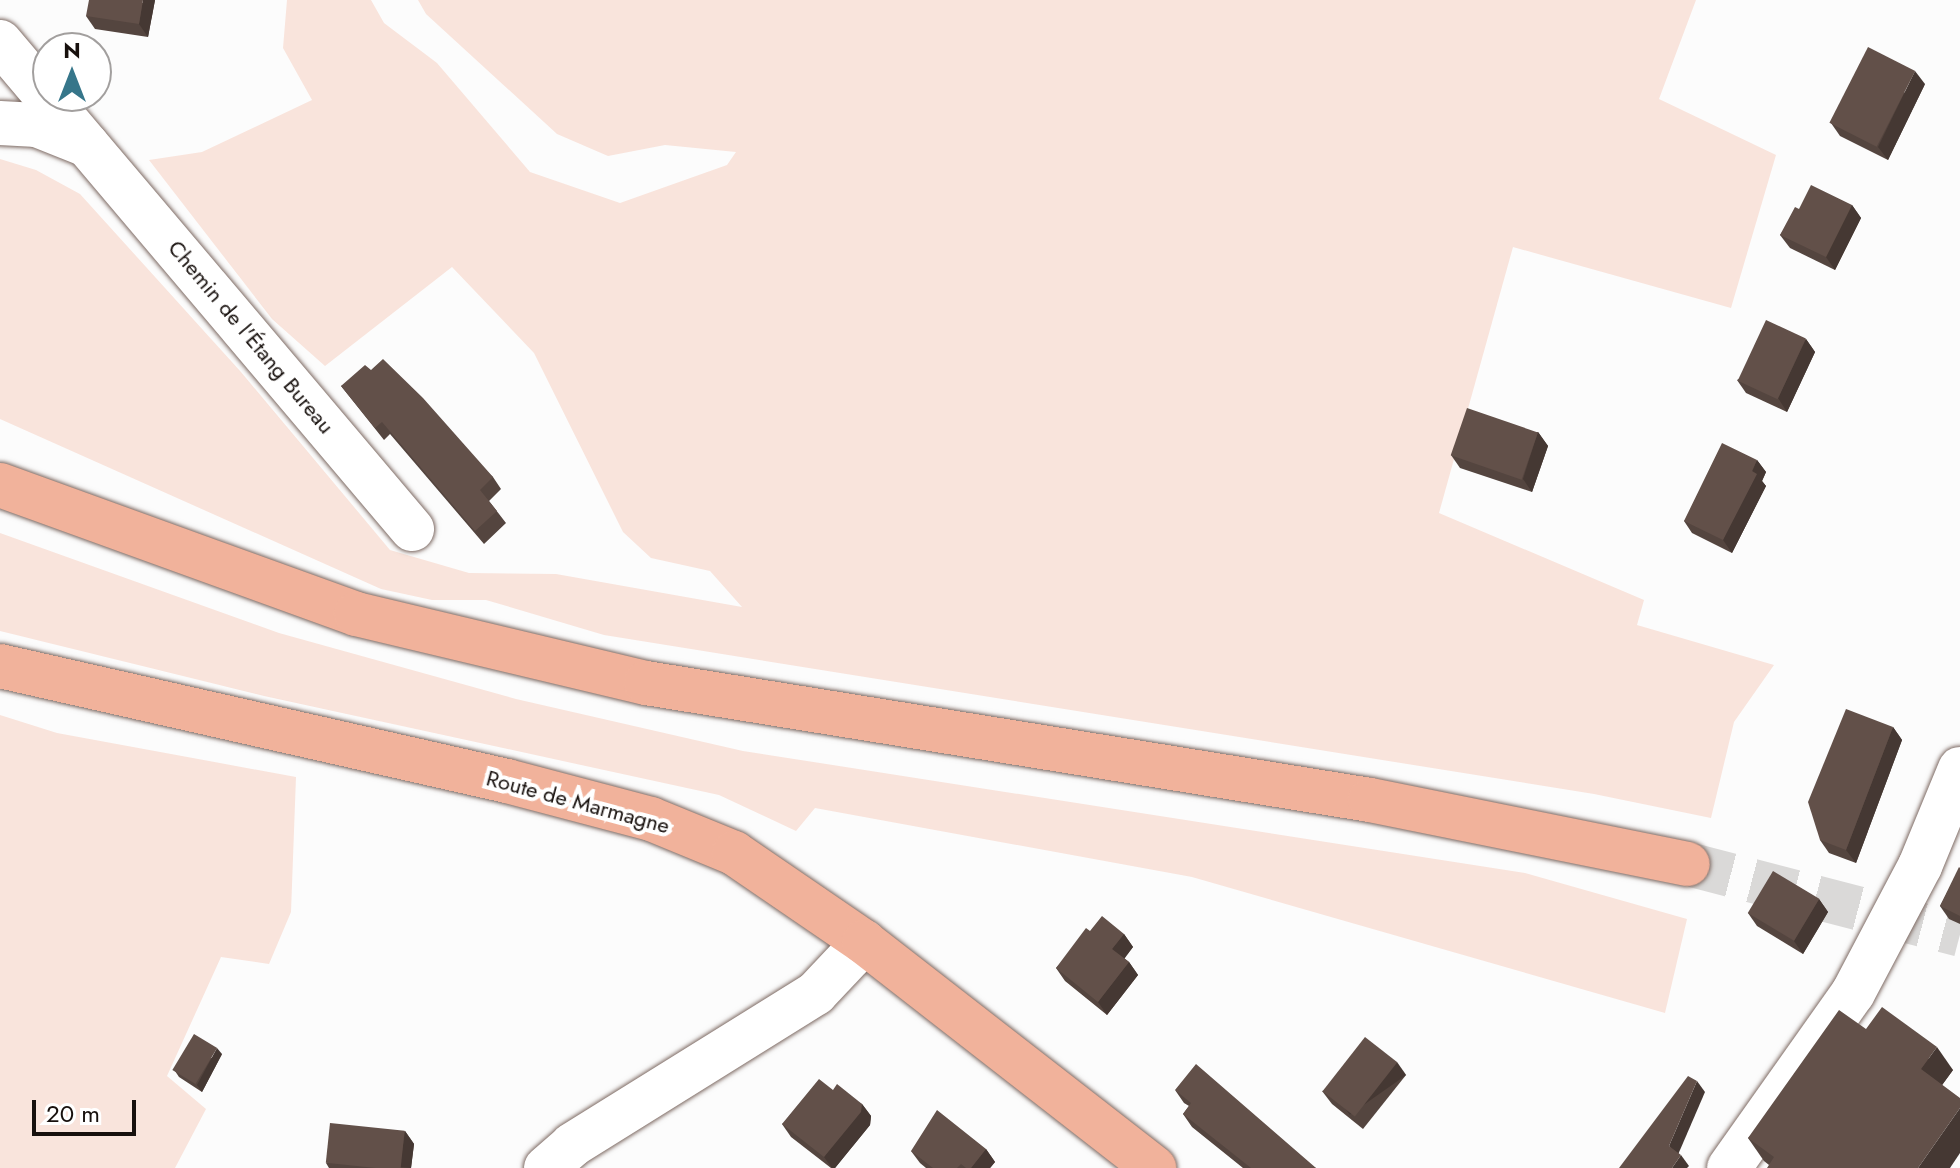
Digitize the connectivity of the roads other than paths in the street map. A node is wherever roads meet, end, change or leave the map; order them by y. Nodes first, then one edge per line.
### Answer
1 (0, 42) edge
2 (0, 123) edge
3 (89, 145) junction
4 (0, 485) edge
5 (412, 529) dead end
6 (0, 666) edge
7 (1960, 769) edge
8 (1688, 864) tunnel mouth
9 (864, 942) junction
10 (546, 1168) edge
11 (1154, 1168) edge
12 (1729, 1168) edge

1 - 3 street, Chemin de l'Étang Bureau
2 - 3 street, Chemin de l'Étang Bureau
3 - 5 street, Chemin de l'Étang Bureau
4 - 8 main road
6 - 9 main road, Route de Marmagne
7 - 12 street
9 - 10 street
9 - 11 main road, Route de Marmagne

